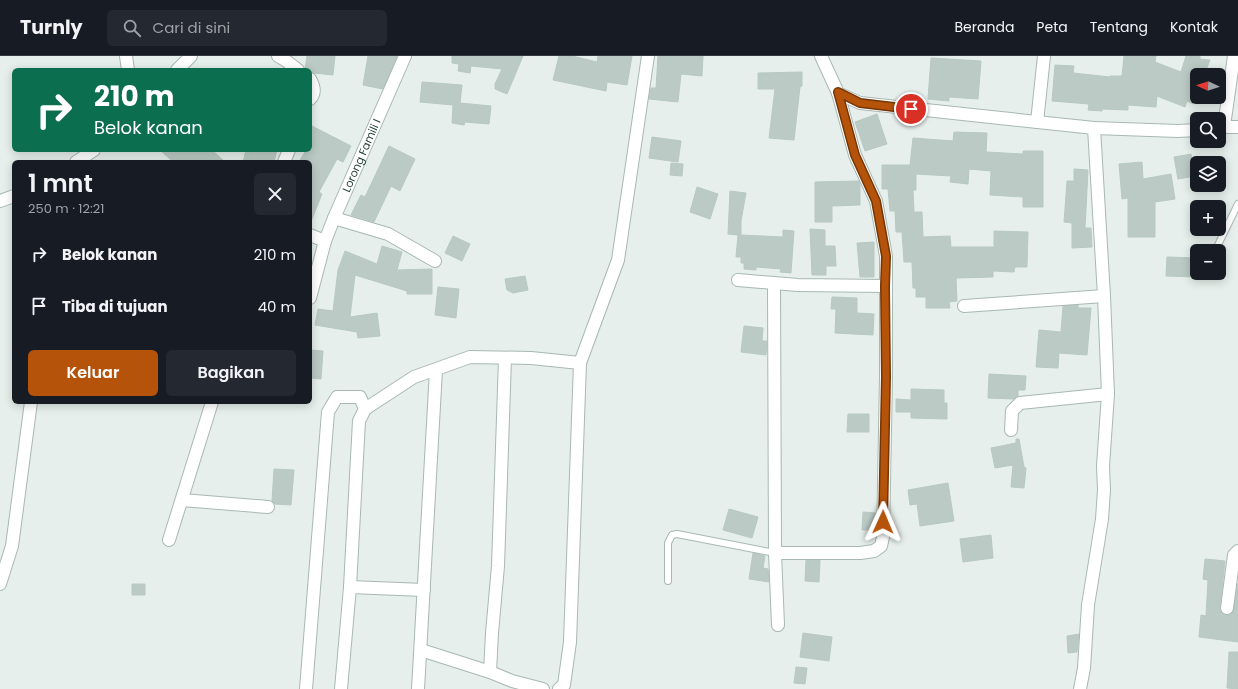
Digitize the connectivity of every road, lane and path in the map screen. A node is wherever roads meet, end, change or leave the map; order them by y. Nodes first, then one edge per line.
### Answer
1 (126, 56) edge
2 (191, 56) edge
3 (278, 56) edge
4 (405, 56) edge
5 (648, 56) edge
6 (820, 56) edge
7 (1044, 56) edge
8 (1234, 56) edge
9 (128, 68) edge
10 (179, 68) edge
11 (295, 68) edge
12 (312, 83) edge
13 (838, 92) junction
14 (312, 96) edge
15 (1225, 112) edge
16 (1037, 122) junction
17 (1226, 127) edge
18 (1238, 127) edge
19 (1094, 128) junction
20 (1190, 130) edge
21 (90, 156) edge
22 (81, 160) edge
23 (12, 197) edge
24 (0, 202) edge
25 (1238, 204) edge
26 (334, 218) junction
27 (312, 236) edge
28 (325, 241) junction
29 (1218, 244) edge
30 (435, 260) dead end
31 (738, 280) dead end
32 (774, 283) junction
33 (885, 286) junction
34 (312, 290) edge
35 (1104, 296) junction
36 (964, 306) dead end
37 (505, 358) junction
38 (580, 363) junction
39 (436, 370) junction
40 (1108, 394) junction
41 (31, 404) edge
42 (211, 404) edge
43 (365, 409) junction
44 (1011, 430) dead end
45 (182, 500) junction
46 (268, 507) dead end
47 (169, 540) dead end
48 (1238, 551) edge
49 (775, 553) junction
50 (668, 581) dead end
51 (0, 584) edge
52 (350, 588) junction
53 (424, 590) junction
54 (1227, 608) dead end
55 (778, 625) dead end
56 (421, 650) junction
57 (490, 672) junction
58 (306, 689) edge
59 (342, 689) edge
60 (418, 689) edge
61 (543, 689) edge
62 (559, 689) edge
63 (1080, 689) edge

1 - 9 street
2 - 10 street
3 - 11 street
4 - 26 street, Lorong Famili I
5 - 38 street
6 - 13 street
7 - 16 street
8 - 15 street
12 - 14 street
13 - 16 street
13 - 33 street
16 - 19 street
17 - 18 street
19 - 20 street
19 - 35 street
21 - 22 street
23 - 24 street
25 - 29 lane
26 - 28 street, Lorong Famili I
26 - 30 street
27 - 28 street
28 - 34 street, Lorong Famili I
31 - 32 street
32 - 33 street
32 - 49 street
33 - 49 street
35 - 36 street
35 - 40 street
37 - 38 street
37 - 39 street
37 - 57 street
38 - 62 street
39 - 43 street
39 - 53 street
40 - 44 street
40 - 63 street
41 - 51 street
42 - 45 street
43 - 52 street
43 - 58 street
45 - 46 street
45 - 47 street
48 - 54 street
49 - 50 lane
49 - 55 street
52 - 53 street
52 - 59 street
53 - 56 street
56 - 57 street
56 - 60 street
57 - 61 street

